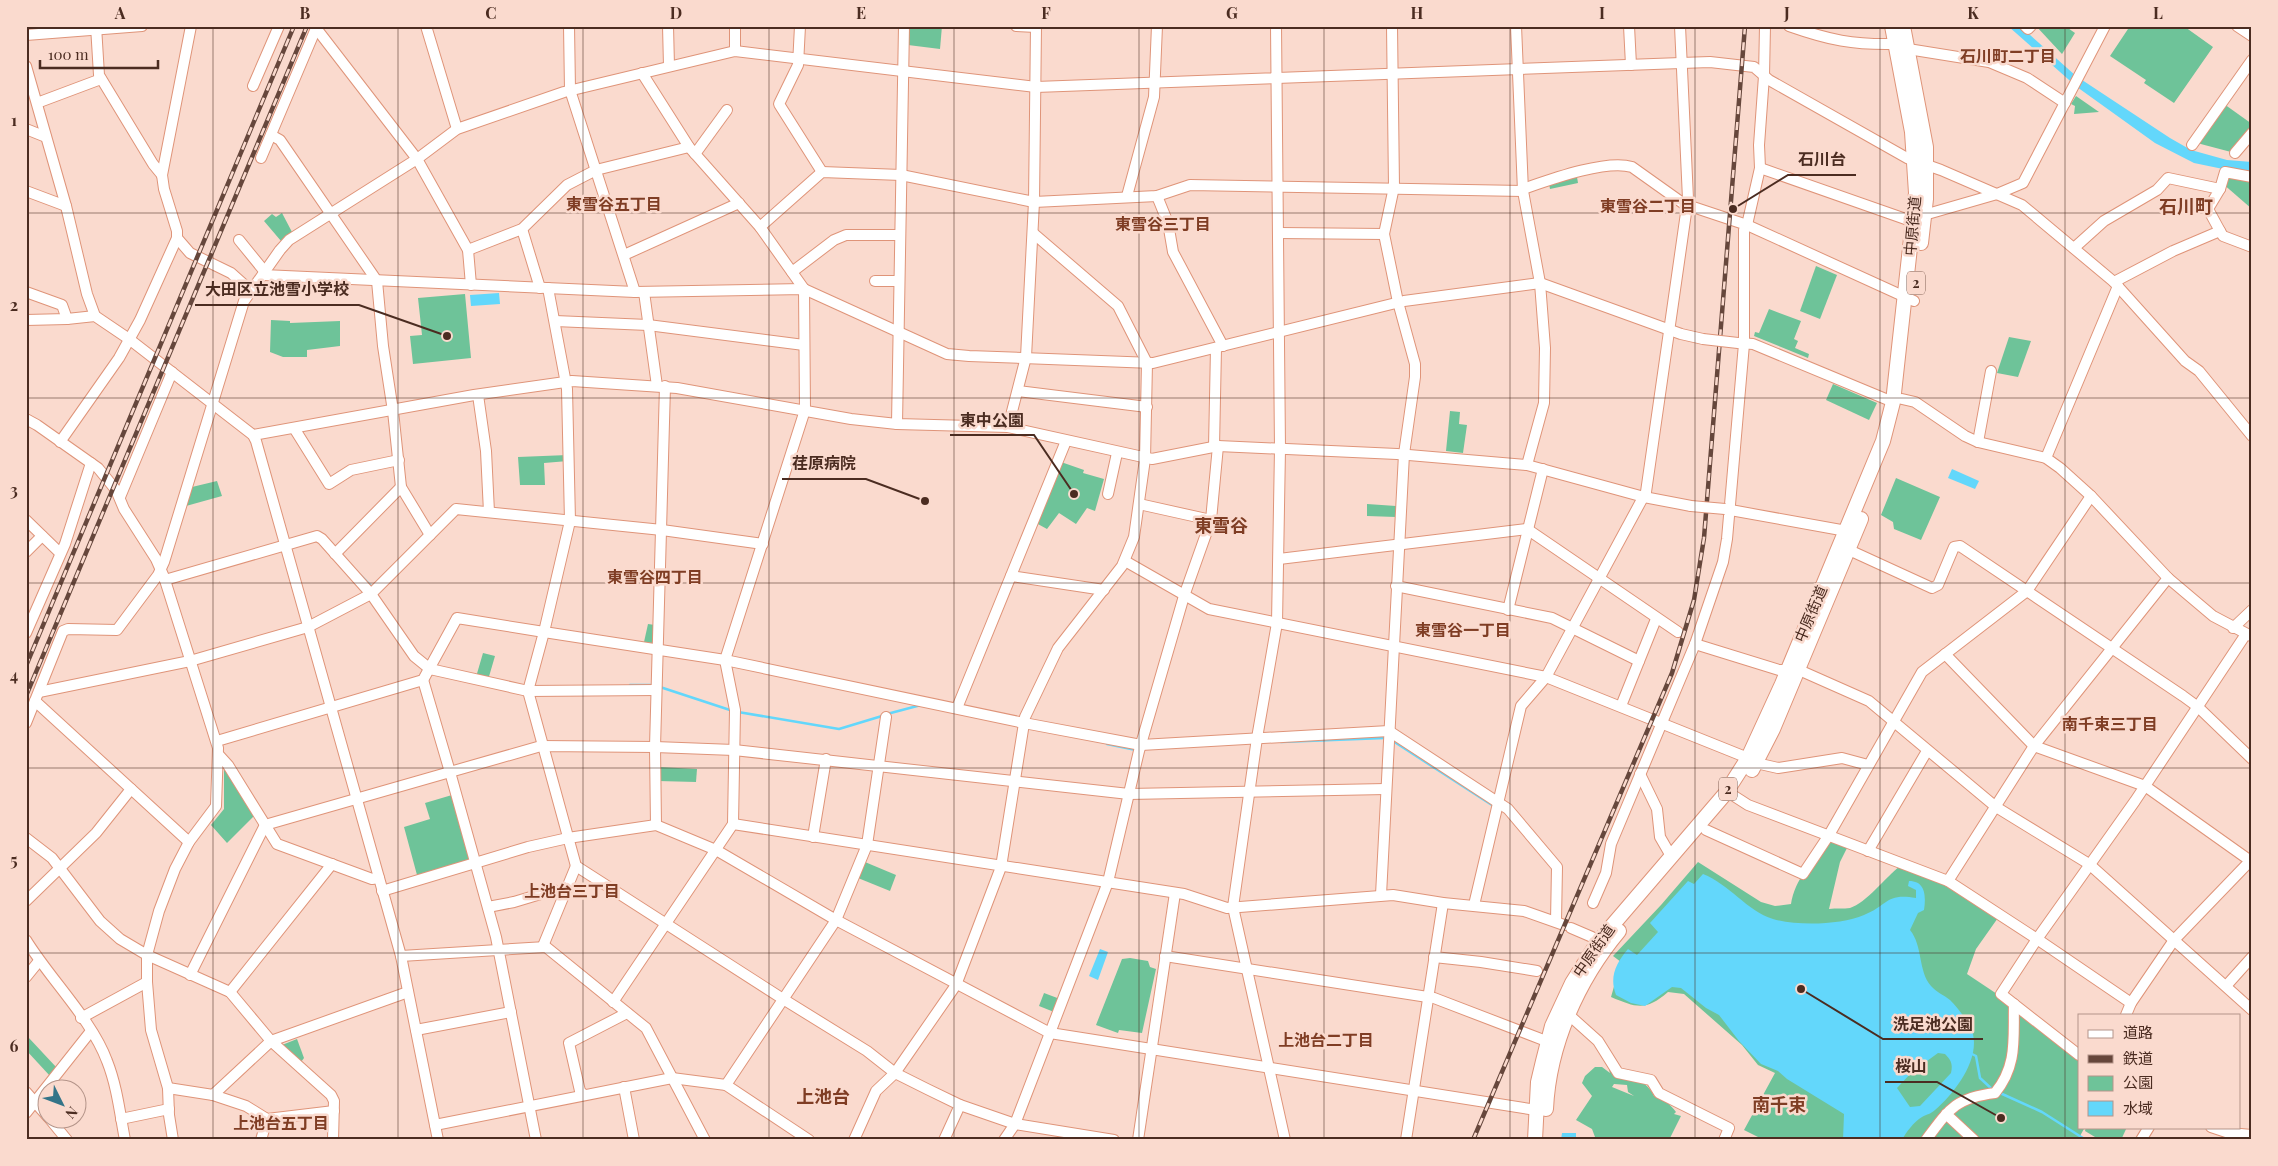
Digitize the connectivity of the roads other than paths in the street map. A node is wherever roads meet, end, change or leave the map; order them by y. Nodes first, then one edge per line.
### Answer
1 (142, 26) edge
2 (191, 26) edge
3 (279, 26) edge
4 (426, 26) edge
5 (569, 26) edge
6 (668, 26) edge
7 (735, 26) edge
8 (800, 26) edge
9 (904, 26) edge
10 (1016, 26) edge
11 (1157, 26) edge
12 (1276, 26) edge
13 (1392, 26) edge
14 (1516, 26) edge
15 (1629, 26) edge
16 (1680, 26) edge
17 (1765, 26) edge
18 (1790, 26) edge
19 (1892, 26) edge
20 (1903, 26) edge
21 (2105, 26) edge
22 (2237, 26) edge
23 (317, 27) edge
24 (1036, 27) edge
25 (97, 28) edge
26 (26, 35) edge
27 (2252, 36) edge
28 (1902, 46) junction
29 (735, 50) junction
30 (800, 58) junction
31 (2252, 60) edge
32 (1681, 63) junction
33 (1631, 65) junction
34 (26, 66) edge
35 (670, 66) junction
36 (1518, 69) junction
37 (903, 71) junction
38 (642, 73) junction
39 (1392, 75) junction
40 (1764, 76) junction
41 (1277, 78) junction
42 (101, 79) junction
43 (1156, 83) junction
44 (252, 86) dead end
45 (1036, 87) junction
46 (570, 90) junction
47 (37, 103) junction
48 (2066, 104) junction
49 (727, 110) dead end
50 (26, 129) edge
51 (457, 129) junction
52 (2252, 133) edge
53 (271, 134) junction
54 (46, 137) junction
55 (2192, 145) dead end
56 (692, 151) junction
57 (2235, 153) dead end
58 (261, 158) dead end
59 (417, 159) junction
60 (1921, 164) junction
61 (1760, 168) junction
62 (596, 170) junction
63 (822, 172) junction
64 (162, 174) junction
65 (901, 174) junction
66 (2252, 178) edge
67 (1277, 185) junction
68 (1394, 188) junction
69 (2220, 189) junction
70 (1523, 190) junction
71 (26, 191) edge
72 (1997, 194) junction
73 (1127, 196) junction
74 (1157, 196) junction
75 (1034, 202) junction
76 (739, 203) junction
77 (1687, 204) junction
78 (66, 206) junction
79 (330, 214) junction
80 (1919, 218) junction
81 (1747, 225) junction
82 (760, 227) junction
83 (522, 229) junction
84 (2220, 231) junction
85 (1033, 233) junction
86 (1279, 233) junction
87 (1384, 234) junction
88 (900, 235) junction
89 (177, 238) junction
90 (239, 240) dead end
91 (2074, 248) junction
92 (2252, 248) edge
93 (468, 250) junction
94 (624, 255) junction
95 (792, 272) junction
96 (264, 274) junction
97 (899, 280) junction
98 (377, 281) junction
99 (875, 281) dead end
100 (1540, 283) junction
101 (2116, 284) junction
102 (472, 285) junction
103 (544, 288) junction
104 (804, 289) junction
105 (250, 290) junction
106 (26, 292) edge
107 (640, 292) junction
108 (1910, 299) junction
109 (1398, 302) junction
110 (95, 316) junction
111 (67, 319) junction
112 (26, 320) edge
113 (555, 321) junction
114 (648, 325) junction
115 (1670, 330) junction
116 (898, 331) junction
117 (1279, 332) junction
118 (130, 339) junction
119 (1741, 343) junction
120 (804, 345) junction
121 (1219, 347) junction
122 (1026, 357) junction
123 (1147, 363) junction
124 (172, 372) junction
125 (1990, 372) dead end
126 (566, 381) junction
127 (661, 386) junction
128 (1018, 391) junction
129 (478, 395) junction
130 (1898, 401) junction
131 (213, 405) junction
132 (1147, 408) junction
133 (805, 410) junction
134 (393, 411) junction
135 (26, 420) edge
136 (896, 424) junction
137 (1008, 427) junction
138 (294, 428) junction
139 (254, 436) junction
140 (2252, 436) edge
141 (1066, 441) junction
142 (60, 442) junction
143 (1978, 442) junction
144 (1216, 446) junction
145 (1280, 448) junction
146 (1117, 453) junction
147 (1404, 454) junction
148 (2046, 458) junction
149 (1146, 459) junction
150 (399, 460) junction
151 (91, 464) junction
152 (1527, 465) junction
153 (1543, 469) junction
154 (401, 487) junction
155 (1108, 494) dead end
156 (2091, 496) junction
157 (120, 497) junction
158 (1644, 498) junction
159 (1139, 504) junction
160 (1728, 510) junction
161 (489, 512) junction
162 (26, 520) edge
163 (1211, 520) junction
164 (570, 521) junction
165 (1527, 529) junction
166 (662, 530) junction
167 (1851, 532) junction
168 (430, 535) junction
169 (42, 536) junction
170 (763, 544) junction
171 (1398, 544) junction
172 (285, 547) junction
173 (1849, 550) junction
174 (26, 552) edge
175 (60, 553) junction
176 (335, 554) junction
177 (1279, 559) junction
178 (1125, 561) junction
179 (161, 569) junction
180 (1011, 576) junction
181 (2168, 578) junction
182 (1599, 579) junction
183 (165, 580) junction
184 (1396, 586) junction
185 (1104, 590) junction
186 (2027, 590) junction
187 (373, 592) junction
188 (1184, 596) junction
189 (1508, 610) junction
190 (2252, 610) edge
191 (1656, 618) junction
192 (1277, 623) junction
193 (308, 628) junction
194 (1572, 628) junction
195 (2233, 628) junction
196 (544, 632) junction
197 (1678, 632) dead end
198 (26, 633) edge
199 (2249, 636) edge
200 (1695, 644) junction
201 (1394, 646) junction
202 (2113, 648) junction
203 (658, 650) junction
204 (1945, 654) junction
205 (725, 660) junction
206 (190, 661) junction
207 (1639, 661) junction
208 (431, 666) junction
209 (1793, 670) junction
210 (1546, 677) junction
211 (424, 680) junction
212 (656, 687) junction
213 (529, 688) junction
214 (37, 696) junction
215 (1621, 706) junction
216 (331, 707) junction
217 (2198, 707) junction
218 (957, 708) junction
219 (886, 717) dead end
220 (1893, 721) junction
221 (1662, 722) junction
222 (26, 723) edge
223 (1024, 724) junction
224 (1389, 731) junction
225 (1257, 738) junction
226 (217, 741) junction
227 (541, 746) junction
228 (2034, 746) junction
229 (655, 747) junction
230 (1140, 747) junction
231 (734, 750) junction
232 (1927, 751) junction
233 (218, 754) junction
234 (826, 759) junction
235 (2252, 759) edge
236 (1752, 761) junction
237 (1868, 764) junction
238 (879, 765) junction
239 (450, 772) junction
240 (1640, 774) junction
241 (1015, 781) junction
242 (2145, 786) junction
243 (131, 789) junction
244 (1386, 789) junction
245 (1250, 792) junction
246 (1129, 794) junction
247 (1734, 796) junction
248 (355, 798) junction
249 (1499, 803) junction
250 (1996, 807) junction
251 (733, 824) junction
252 (265, 825) junction
253 (656, 825) junction
254 (1706, 830) junction
255 (1829, 835) junction
256 (813, 837) junction
257 (26, 838) edge
258 (568, 838) junction
259 (189, 842) junction
260 (867, 845) junction
261 (716, 850) junction
262 (1868, 851) junction
263 (1671, 856) junction
264 (2251, 860) edge
265 (332, 864) junction
266 (476, 864) junction
267 (2089, 864) junction
268 (576, 866) junction
269 (1001, 867) junction
270 (60, 868) junction
271 (378, 878) junction
272 (1948, 881) junction
273 (1108, 882) junction
274 (382, 890) junction
275 (554, 890) dead end
276 (1175, 893) junction
277 (1381, 895) junction
278 (26, 901) edge
279 (1443, 902) junction
280 (1593, 903) dead end
281 (1474, 905) junction
282 (488, 907) junction
283 (1233, 907) junction
284 (836, 920) junction
285 (666, 924) junction
286 (1563, 925) junction
287 (2037, 939) junction
288 (26, 940) edge
289 (2174, 940) junction
290 (1602, 945) junction
291 (544, 946) junction
292 (499, 949) junction
293 (147, 955) junction
294 (401, 956) junction
295 (1164, 956) junction
296 (1434, 957) junction
297 (2252, 957) edge
298 (39, 961) junction
299 (1246, 968) junction
300 (1537, 971) dead end
301 (190, 975) junction
302 (26, 977) edge
303 (147, 982) junction
304 (956, 985) junction
305 (2226, 986) junction
306 (230, 992) junction
307 (408, 992) junction
308 (1428, 997) junction
309 (783, 1000) junction
310 (613, 1002) junction
311 (2131, 1003) junction
312 (2014, 1004) junction
313 (2252, 1010) edge
314 (511, 1012) junction
315 (627, 1013) junction
316 (2126, 1014) edge
317 (1569, 1015) junction
318 (81, 1018) junction
319 (416, 1030) junction
320 (91, 1031) junction
321 (1050, 1033) junction
322 (271, 1041) junction
323 (1552, 1044) junction
324 (1151, 1050) junction
325 (2078, 1054) edge
326 (1268, 1068) junction
327 (895, 1073) junction
328 (672, 1078) junction
329 (726, 1085) junction
330 (624, 1087) junction
331 (168, 1088) junction
332 (1413, 1090) junction
333 (26, 1092) edge
334 (213, 1095) junction
335 (584, 1095) junction
336 (35, 1102) junction
337 (960, 1105) junction
338 (38, 1106) edge
339 (530, 1106) junction
340 (169, 1109) junction
341 (1536, 1110) junction
342 (334, 1111) junction
343 (26, 1113) edge
344 (1946, 1114) junction
345 (121, 1118) junction
346 (267, 1119) junction
347 (1015, 1124) junction
348 (436, 1125) junction
349 (57, 1128) edge
350 (2148, 1128) edge
351 (2214, 1128) edge
352 (2252, 1135) edge
353 (67, 1140) edge
354 (125, 1140) edge
355 (173, 1140) edge
356 (262, 1140) edge
357 (333, 1140) edge
358 (438, 1140) edge
359 (536, 1140) edge
360 (634, 1140) edge
361 (705, 1140) edge
362 (809, 1140) edge
363 (854, 1140) edge
364 (944, 1140) edge
365 (1004, 1140) edge
366 (1114, 1140) edge
367 (1138, 1140) edge
368 (1285, 1140) edge
369 (1406, 1140) edge
370 (1535, 1140) edge
371 (1544, 1140) edge
372 (1724, 1140) edge
373 (1926, 1140) edge
374 (1974, 1140) edge
375 (2141, 1140) edge

1 - 25 street
2 - 64 street
3 - 44 street
4 - 51 street
5 - 46 street
6 - 35 street
7 - 29 street
8 - 30 street
9 - 37 street
10 - 24 street
11 - 43 street
12 - 41 street
13 - 39 street
14 - 36 street
15 - 33 street
16 - 32 street
17 - 40 street
18 - 28 street
19 - 28 main road, 中原街道 / 2
20 - 28 main road, 中原街道 / 2
21 - 48 street
22 - 27 street
23 - 53 street
23 - 59 street
24 - 45 street
25 - 26 street
25 - 42 street
28 - 48 street
28 - 60 main road, 中原街道 / 2
29 - 30 street
29 - 35 street
30 - 37 street
30 - 63 street
31 - 55 street
32 - 33 street
32 - 40 street
32 - 77 street
33 - 36 street
34 - 47 street
35 - 38 street
36 - 39 street
36 - 70 street
37 - 45 street
37 - 65 street
38 - 46 street
38 - 56 street
39 - 41 street
39 - 68 street
40 - 60 street
40 - 61 street
41 - 43 street
41 - 67 street
42 - 47 street
42 - 64 street
43 - 45 street
43 - 73 street
45 - 75 street
46 - 51 street
46 - 62 street
47 - 54 street
48 - 72 street
49 - 56 street
50 - 54 street
51 - 59 street
52 - 57 street
53 - 58 street
53 - 79 street
54 - 78 street
56 - 62 street
56 - 76 street
59 - 79 street
59 - 93 street
60 - 72 street
60 - 80 main road, 中原街道 / 2
61 - 80 street
61 - 81 street
62 - 83 street
62 - 94 street
63 - 65 street
63 - 82 street
64 - 89 street
65 - 75 street
65 - 88 street
66 - 69 street
67 - 68 street
67 - 74 street
67 - 86 street
68 - 70 street
68 - 87 street
69 - 84 street
69 - 91 street
70 - 77 street
70 - 100 street
71 - 78 street
72 - 80 street
72 - 91 street
73 - 74 street
73 - 75 street
74 - 121 street
75 - 85 street
76 - 82 street
76 - 94 street
77 - 81 street
77 - 115 street
78 - 110 street
79 - 96 street
79 - 98 street
80 - 108 main road, 中原街道 / 2
81 - 108 street
81 - 119 street
82 - 95 street
83 - 93 street
83 - 103 street
84 - 92 street
84 - 101 street
85 - 122 street
85 - 123 street
86 - 87 street
86 - 117 street
87 - 109 street
88 - 95 street
88 - 97 street
89 - 105 street
89 - 118 street
90 - 96 street
91 - 101 street
93 - 102 street
94 - 107 street
95 - 104 street
96 - 98 street
96 - 105 street
97 - 99 street
97 - 116 street
98 - 102 street
98 - 134 street
100 - 109 street
100 - 115 street
100 - 152 street
101 - 140 street
101 - 148 street
102 - 103 street
103 - 107 street
103 - 113 street
104 - 107 street
104 - 116 street
104 - 120 street
105 - 131 street
106 - 111 street
107 - 114 street
108 - 130 main road, 中原街道 / 2
109 - 117 street
109 - 147 street
110 - 111 street
110 - 118 street
111 - 112 street
113 - 114 street
113 - 126 street
114 - 120 street
114 - 127 street
115 - 119 street, bridge
115 - 158 street
116 - 122 street
116 - 136 street
117 - 121 street
117 - 145 street
118 - 124 street
118 - 142 street
119 - 130 street
119 - 160 street
120 - 133 street
121 - 123 street
121 - 144 street
122 - 123 street
122 - 128 street
123 - 132 street
124 - 131 street
124 - 157 street
125 - 143 street
126 - 127 street
126 - 129 street
126 - 164 street
127 - 133 street
127 - 166 street
128 - 132 street
128 - 137 street
129 - 134 street
129 - 161 street
130 - 143 street
130 - 167 main road, 中原街道 / 2
131 - 139 street
131 - 179 street
132 - 149 street
133 - 136 street
133 - 170 street
134 - 138 street
134 - 150 street
135 - 142 street
136 - 137 street
137 - 141 street
138 - 139 street
138 - 150 street
139 - 172 street
141 - 146 street
141 - 180 street
142 - 151 street
143 - 148 street
144 - 145 street
144 - 149 street
144 - 163 street
145 - 147 street
145 - 177 street
146 - 149 street
146 - 155 street
147 - 152 street
147 - 171 street
148 - 156 street
149 - 159 street
150 - 154 street
151 - 157 street
151 - 175 street
152 - 153 street
153 - 158 street
153 - 165 street
154 - 168 street
154 - 176 street
156 - 181 street
156 - 186 street
157 - 179 street
158 - 160 street, bridge
158 - 182 street
159 - 163 street
159 - 178 street
160 - 167 street
160 - 200 street
161 - 164 street
161 - 168 street
162 - 169 street
163 - 188 street
164 - 166 street
164 - 196 street
165 - 171 street
165 - 182 street
165 - 189 street
166 - 170 street
166 - 203 street
167 - 173 main road, 中原街道 / 2
167 - 209 main road, 中原街道 / 2
168 - 187 street
169 - 174 street
169 - 175 street
170 - 205 street
171 - 177 street
171 - 184 street
172 - 176 street
172 - 183 street
172 - 193 street
173 - 186 street
173 - 209 main road, 中原街道 / 2
175 - 198 street
176 - 187 street
177 - 192 street
178 - 185 street
178 - 188 street
179 - 183 street
179 - 214 street
180 - 185 street
180 - 218 street
181 - 195 street
181 - 202 street
182 - 191 street
182 - 194 street
183 - 206 street
184 - 189 street
184 - 201 street
185 - 223 street
186 - 202 street
186 - 204 street
187 - 193 street
187 - 208 street
188 - 192 street
188 - 230 street
189 - 194 street
190 - 195 street
191 - 197 street
191 - 207 street
192 - 201 street
192 - 225 street
193 - 206 street
193 - 216 street
194 - 207 street
194 - 210 street
195 - 199 street
196 - 203 street
196 - 208 street
196 - 213 street
199 - 217 street
200 - 209 street
200 - 221 street
201 - 210 street
201 - 224 street
202 - 217 street
202 - 228 street
203 - 205 street
203 - 212 street
204 - 220 street
204 - 228 street
205 - 218 street
205 - 231 street
206 - 214 street
206 - 226 street
207 - 215 street
208 - 211 street
208 - 213 street
209 - 220 street
209 - 236 main road, 中原街道 / 2
210 - 215 street
210 - 249 street
211 - 216 street
211 - 239 street
212 - 213 street
212 - 229 street
213 - 227 street
214 - 222 street
214 - 243 street
215 - 221 street
216 - 226 street
216 - 248 street
217 - 235 street
217 - 242 street
218 - 223 street
219 - 238 street
220 - 232 street
220 - 237 street
221 - 236 street
221 - 240 street
223 - 230 street
223 - 241 street
224 - 225 street
224 - 244 street
224 - 249 street
225 - 230 street
225 - 245 street
226 - 233 street
227 - 229 street
227 - 239 street
227 - 258 street
228 - 242 street
228 - 250 street
229 - 231 street
229 - 253 street
230 - 246 street
231 - 234 street
231 - 251 street
232 - 250 street
232 - 262 street
233 - 252 street
233 - 259 street
234 - 238 street
234 - 256 street
236 - 237 street
236 - 247 main road, 中原街道 / 2
236 - 263 main road, 中原街道 / 2
237 - 255 street
238 - 241 street
238 - 260 street
239 - 248 street
239 - 266 street
240 - 263 street
240 - 280 street
241 - 246 street
241 - 269 street
242 - 264 street
242 - 267 street
243 - 259 street
243 - 270 street
244 - 245 street
244 - 277 street
245 - 246 street
245 - 283 street
246 - 273 street
247 - 254 main road, 中原街道 / 2
247 - 255 street
248 - 252 street
248 - 271 street
249 - 281 street
249 - 286 street
250 - 267 street
250 - 272 street
251 - 256 street
251 - 261 street
252 - 265 street
252 - 301 street
253 - 258 street
253 - 261 street
254 - 255 street
254 - 290 main road, 中原街道 / 2
255 - 262 street
256 - 260 street
257 - 270 street
258 - 266 street
258 - 268 street
259 - 293 street
260 - 269 street
260 - 284 street
261 - 284 street
261 - 285 street
262 - 272 street
263 - 290 main road, 中原街道 / 2
264 - 289 street
265 - 271 street
265 - 306 street
266 - 274 street
266 - 282 street
267 - 287 street
267 - 289 street
268 - 285 street
268 - 291 street
269 - 273 street
269 - 304 street
270 - 278 street
270 - 293 street
271 - 274 street
272 - 287 street
273 - 276 street
273 - 321 street
274 - 294 street
275 - 282 street
276 - 283 street
276 - 295 street
277 - 279 street
277 - 283 street
279 - 281 street
279 - 296 street
281 - 286 street
282 - 292 street
283 - 299 street
284 - 304 street
284 - 309 street
285 - 309 street
285 - 310 street
286 - 290 street
287 - 311 street
287 - 312 street
288 - 298 street
289 - 305 street
289 - 311 street
290 - 317 main road, 中原街道 / 2
290 - 323 main road, 中原街道 / 2
291 - 292 street
291 - 310 street
292 - 294 street
292 - 314 street
293 - 301 street
293 - 303 street
294 - 307 street
295 - 299 street
295 - 324 street
296 - 300 street
296 - 308 street
297 - 305 street
298 - 302 street
298 - 318 street
299 - 308 street
299 - 326 street
301 - 306 street
303 - 318 street
303 - 331 street
304 - 321 street
304 - 327 street
305 - 313 street
306 - 322 street
307 - 319 street
307 - 322 street
308 - 323 street
308 - 332 street
309 - 327 street
309 - 329 street
310 - 315 street
311 - 316 street
312 - 325 street
312 - 344 street
314 - 319 street
314 - 339 street
315 - 328 street
315 - 335 street
317 - 323 main road, 中原街道 / 2
317 - 372 street
318 - 320 street
319 - 348 street
320 - 336 street
320 - 345 street
321 - 324 street
321 - 347 street
322 - 334 street
322 - 342 street
323 - 341 main road, 中原街道 / 2
323 - 371 main road, 中原街道 / 2
324 - 326 street
324 - 367 street
326 - 332 street
326 - 368 street
327 - 337 street
327 - 363 street
328 - 329 street
328 - 330 street
328 - 361 street
329 - 362 street
330 - 335 street
330 - 360 street
331 - 334 street
331 - 340 street
332 - 341 street
332 - 369 street
333 - 336 street
334 - 346 street
335 - 339 street
336 - 338 street
336 - 343 street
337 - 347 street
337 - 364 street
339 - 348 street
339 - 359 street
340 - 345 street
340 - 355 street
341 - 370 main road, 中原街道 / 2
342 - 346 street
342 - 357 street
344 - 373 street
344 - 374 street
345 - 354 street
346 - 356 street
347 - 365 street
347 - 366 street
348 - 358 street
349 - 353 street
350 - 375 street
351 - 352 street

